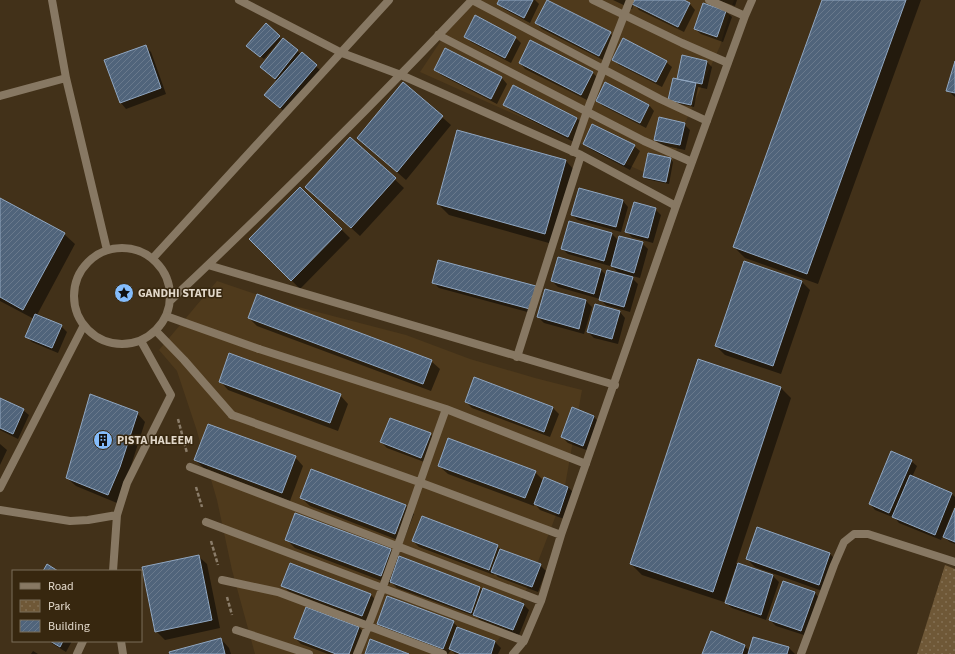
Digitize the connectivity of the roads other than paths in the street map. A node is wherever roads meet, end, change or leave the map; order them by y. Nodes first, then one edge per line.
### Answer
1 (52, 0) edge
2 (239, 0) edge
3 (389, 0) edge
4 (472, 0) edge
5 (593, 0) edge
6 (630, 0) edge
7 (709, 0) edge
8 (752, 0) edge
9 (624, 16) junction
10 (745, 16) junction
11 (438, 35) junction
12 (342, 53) junction
13 (728, 63) junction
14 (603, 69) junction
15 (401, 75) junction
16 (66, 78) junction
17 (0, 96) edge
18 (587, 111) junction
19 (707, 121) junction
20 (573, 152) junction
21 (581, 156) junction
22 (692, 162) junction
23 (676, 206) junction
24 (107, 250) junction
25 (153, 258) junction
26 (208, 265) junction
27 (171, 300) junction
28 (166, 316) junction
29 (84, 325) junction
30 (156, 331) junction
31 (141, 341) junction
32 (517, 357) junction
33 (615, 385) junction
34 (446, 409) junction
35 (586, 464) junction
36 (190, 466) dead end
37 (419, 482) junction
38 (0, 488) edge
39 (0, 510) edge
40 (117, 515) junction
41 (206, 522) dead end
42 (561, 535) junction
43 (399, 546) junction
44 (955, 562) edge
45 (113, 570) edge
46 (222, 580) dead end
47 (382, 588) junction
48 (541, 601) junction
49 (368, 627) junction
50 (236, 630) dead end
51 (524, 641) junction
52 (83, 642) edge
53 (121, 642) edge
54 (77, 654) edge
55 (123, 654) edge
56 (309, 654) edge
57 (357, 654) edge
58 (443, 654) edge
59 (513, 654) edge
60 (801, 654) edge

1 - 16 street
2 - 12 street
3 - 12 street
4 - 11 street
4 - 14 street
5 - 9 street
6 - 9 street
7 - 10 street
8 - 10 street
9 - 13 street
9 - 14 street
10 - 13 street
11 - 15 street
11 - 18 street
12 - 15 street
12 - 25 street
13 - 19 street
14 - 18 street
14 - 19 street
15 - 20 street
15 - 26 street
16 - 17 street
16 - 24 street
18 - 20 street
18 - 22 street
19 - 22 street
20 - 21 street
21 - 23 street
21 - 32 street
22 - 23 street
23 - 33 street
24 - 25 street
24 - 29 street
25 - 27 street
26 - 27 street
26 - 32 street
27 - 28 street
28 - 30 street
28 - 34 street
29 - 31 street
29 - 38 street
30 - 31 street
30 - 37 street
31 - 40 street
32 - 33 street
33 - 35 street
34 - 35 street
34 - 37 street
35 - 42 street
36 - 43 street
37 - 42 street
37 - 43 street
39 - 40 street
40 - 45 street
41 - 47 street
42 - 48 street
43 - 47 street
43 - 48 street
44 - 60 street
46 - 49 street
47 - 49 street
47 - 51 street
48 - 51 street
49 - 57 street
49 - 58 street
50 - 56 street
51 - 59 street
52 - 54 street
53 - 55 street

